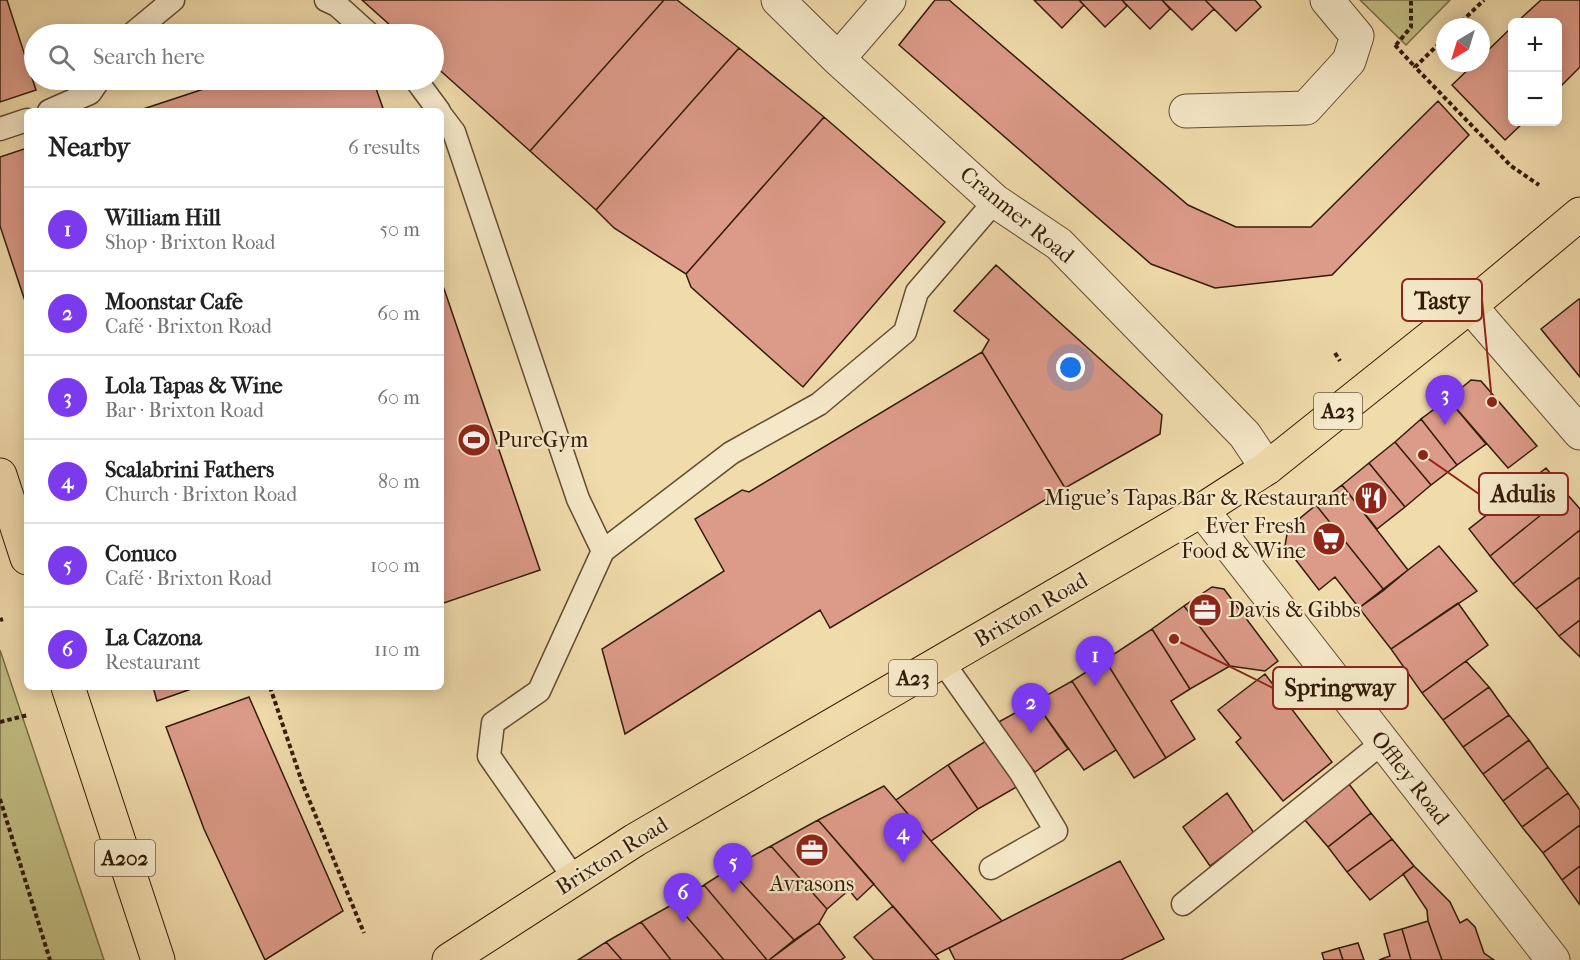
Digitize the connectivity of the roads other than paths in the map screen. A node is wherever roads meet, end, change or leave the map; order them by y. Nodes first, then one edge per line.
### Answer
1 (173, 0) edge
2 (326, 0) edge
3 (778, 0) edge
4 (889, 0) edge
5 (1327, 0) edge
6 (144, 24) edge
7 (358, 24) edge
8 (838, 60) junction
9 (92, 90) edge
10 (423, 90) edge
11 (55, 108) edge
12 (436, 108) edge
13 (1186, 111) dead end
14 (444, 118) edge
15 (24, 121) edge
16 (0, 129) edge
17 (995, 201) junction
18 (1580, 214) edge
19 (1470, 306) junction
20 (1580, 433) edge
21 (1268, 468) junction
22 (0, 474) edge
23 (1202, 510) junction
24 (24, 549) edge
25 (603, 550) junction
26 (942, 661) junction
27 (69, 690) edge
28 (1382, 742) junction
29 (991, 868) dead end
30 (574, 878) junction
31 (1183, 904) dead end
32 (158, 960) edge
33 (450, 960) edge
34 (1553, 960) edge

1 - 6 lane
2 - 7 lane
3 - 8 street, Cranmer Road
4 - 8 street
5 - 13 street
8 - 17 street, Cranmer Road
9 - 11 lane
10 - 12 lane
14 - 25 lane
15 - 16 lane
17 - 21 street, Cranmer Road
17 - 25 lane
18 - 19 highway, Brixton Road / A23
19 - 20 street
19 - 21 highway, Brixton Road / A23
21 - 23 highway, Brixton Road / A23
22 - 24 highway
23 - 26 highway, Brixton Road / A23
23 - 28 street, Offley Road
25 - 30 lane
26 - 29 lane
26 - 30 highway, Brixton Road / A23
27 - 32 highway, A202
28 - 31 lane
28 - 34 street, Offley Road
30 - 33 highway, Brixton Road / A23

